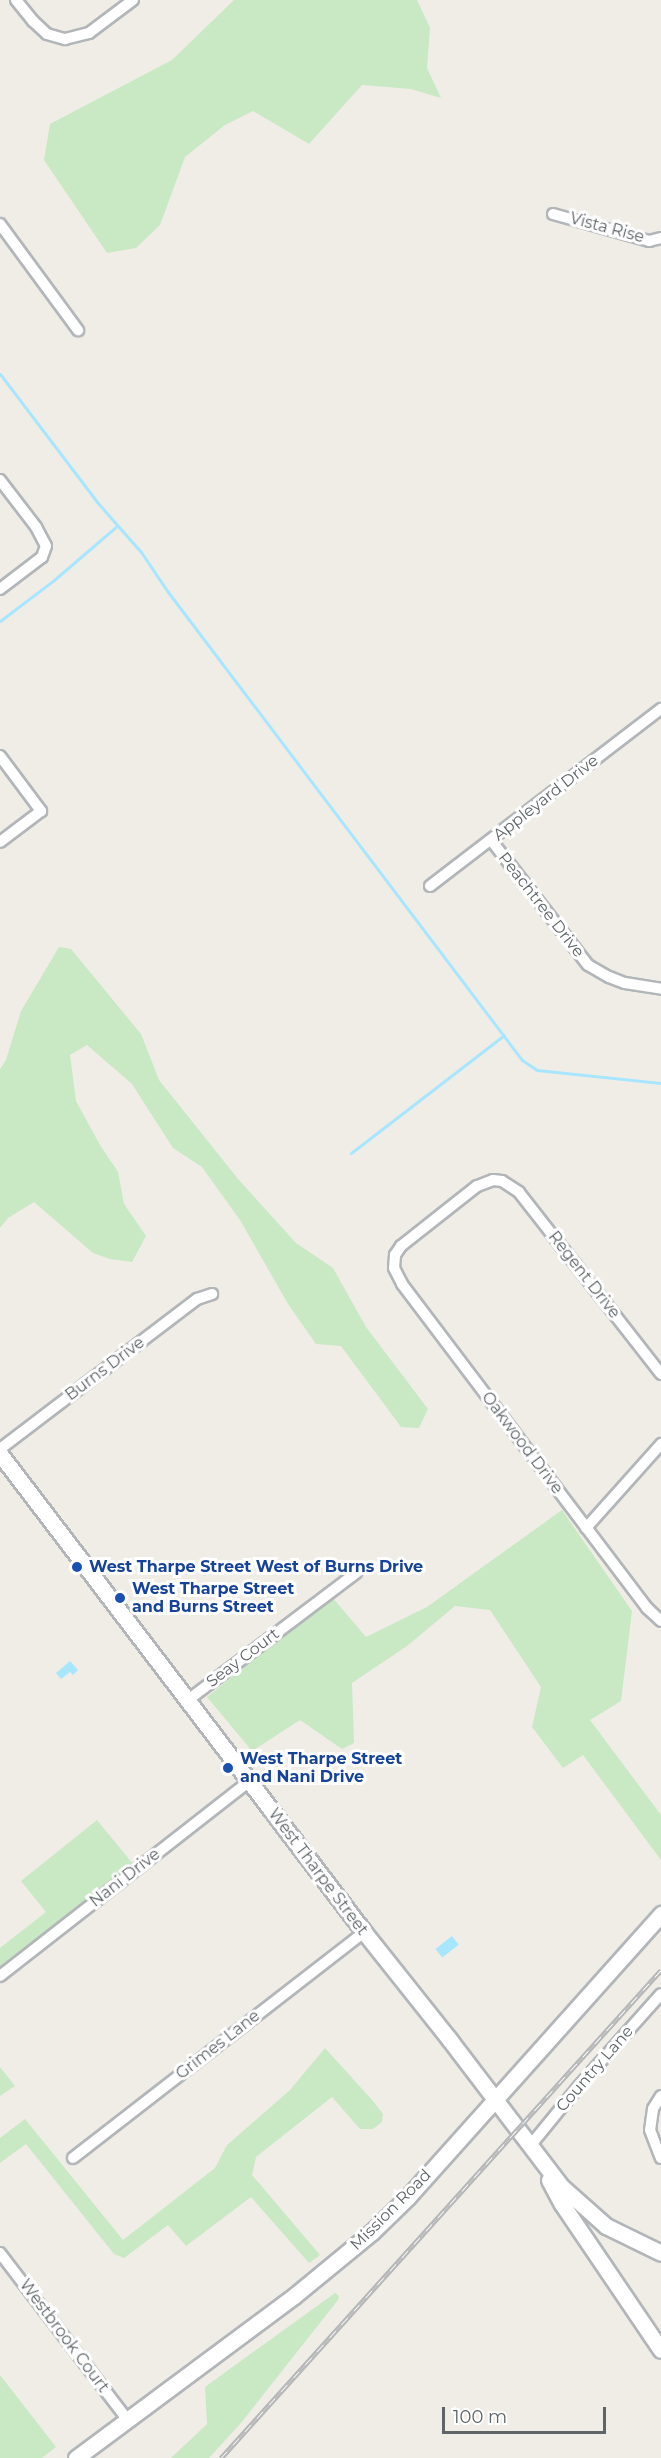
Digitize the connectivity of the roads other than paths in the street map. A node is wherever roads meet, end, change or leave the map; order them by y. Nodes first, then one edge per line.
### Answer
1 (16, 0) edge
2 (133, 0) edge
3 (553, 214) dead end
4 (0, 224) edge
5 (661, 238) edge
6 (78, 330) dead end
7 (0, 480) edge
8 (0, 589) edge
9 (661, 709) edge
10 (0, 756) edge
11 (491, 840) junction
12 (0, 842) edge
13 (430, 886) dead end
14 (661, 989) edge
15 (502, 1181) joint
16 (212, 1294) dead end
17 (661, 1374) edge
18 (661, 1444) edge
19 (0, 1449) edge
20 (0, 1454) edge
21 (586, 1528) junction
22 (356, 1573) dead end
23 (661, 1621) edge
24 (188, 1700) junction
25 (249, 1781) junction
26 (661, 1914) edge
27 (364, 1932) junction
28 (0, 1976) edge
29 (661, 1994) edge
30 (661, 2096) edge
31 (495, 2099) junction
32 (530, 2146) junction
33 (73, 2158) dead end
34 (661, 2158) edge
35 (606, 2226) junction
36 (0, 2253) edge
37 (661, 2253) edge
38 (600, 2260) junction
39 (661, 2350) edge
40 (127, 2419) junction
41 (76, 2458) edge

1 - 2 street
3 - 5 street, Vista Rise
4 - 6 street
7 - 8 street
9 - 11 street, Appleyard Drive
10 - 12 street
11 - 13 street, Appleyard Drive
11 - 14 street, Peachtree Drive
15 - 17 street, Regent Drive
15 - 21 street, Oakwood Drive
16 - 19 street, Burns Drive
18 - 21 street
20 - 24 main road, West Tharpe Street
21 - 23 street, Oakwood Drive
22 - 24 street, Seay Court
24 - 25 main road, West Tharpe Street
25 - 27 main road, West Tharpe Street
25 - 28 street, Nani Drive
26 - 31 main road, Mission Road
27 - 31 main road, West Tharpe Street
27 - 33 street, Grimes Lane
29 - 32 street, Country Lane
30 - 34 street
31 - 32 main road, West Tharpe Street
31 - 40 main road, Mission Road
32 - 35 main road
32 - 38 main road
35 - 37 main road
35 - 38 main road
36 - 40 street, Westbrook Court
38 - 39 main road
40 - 41 main road, Mission Road

